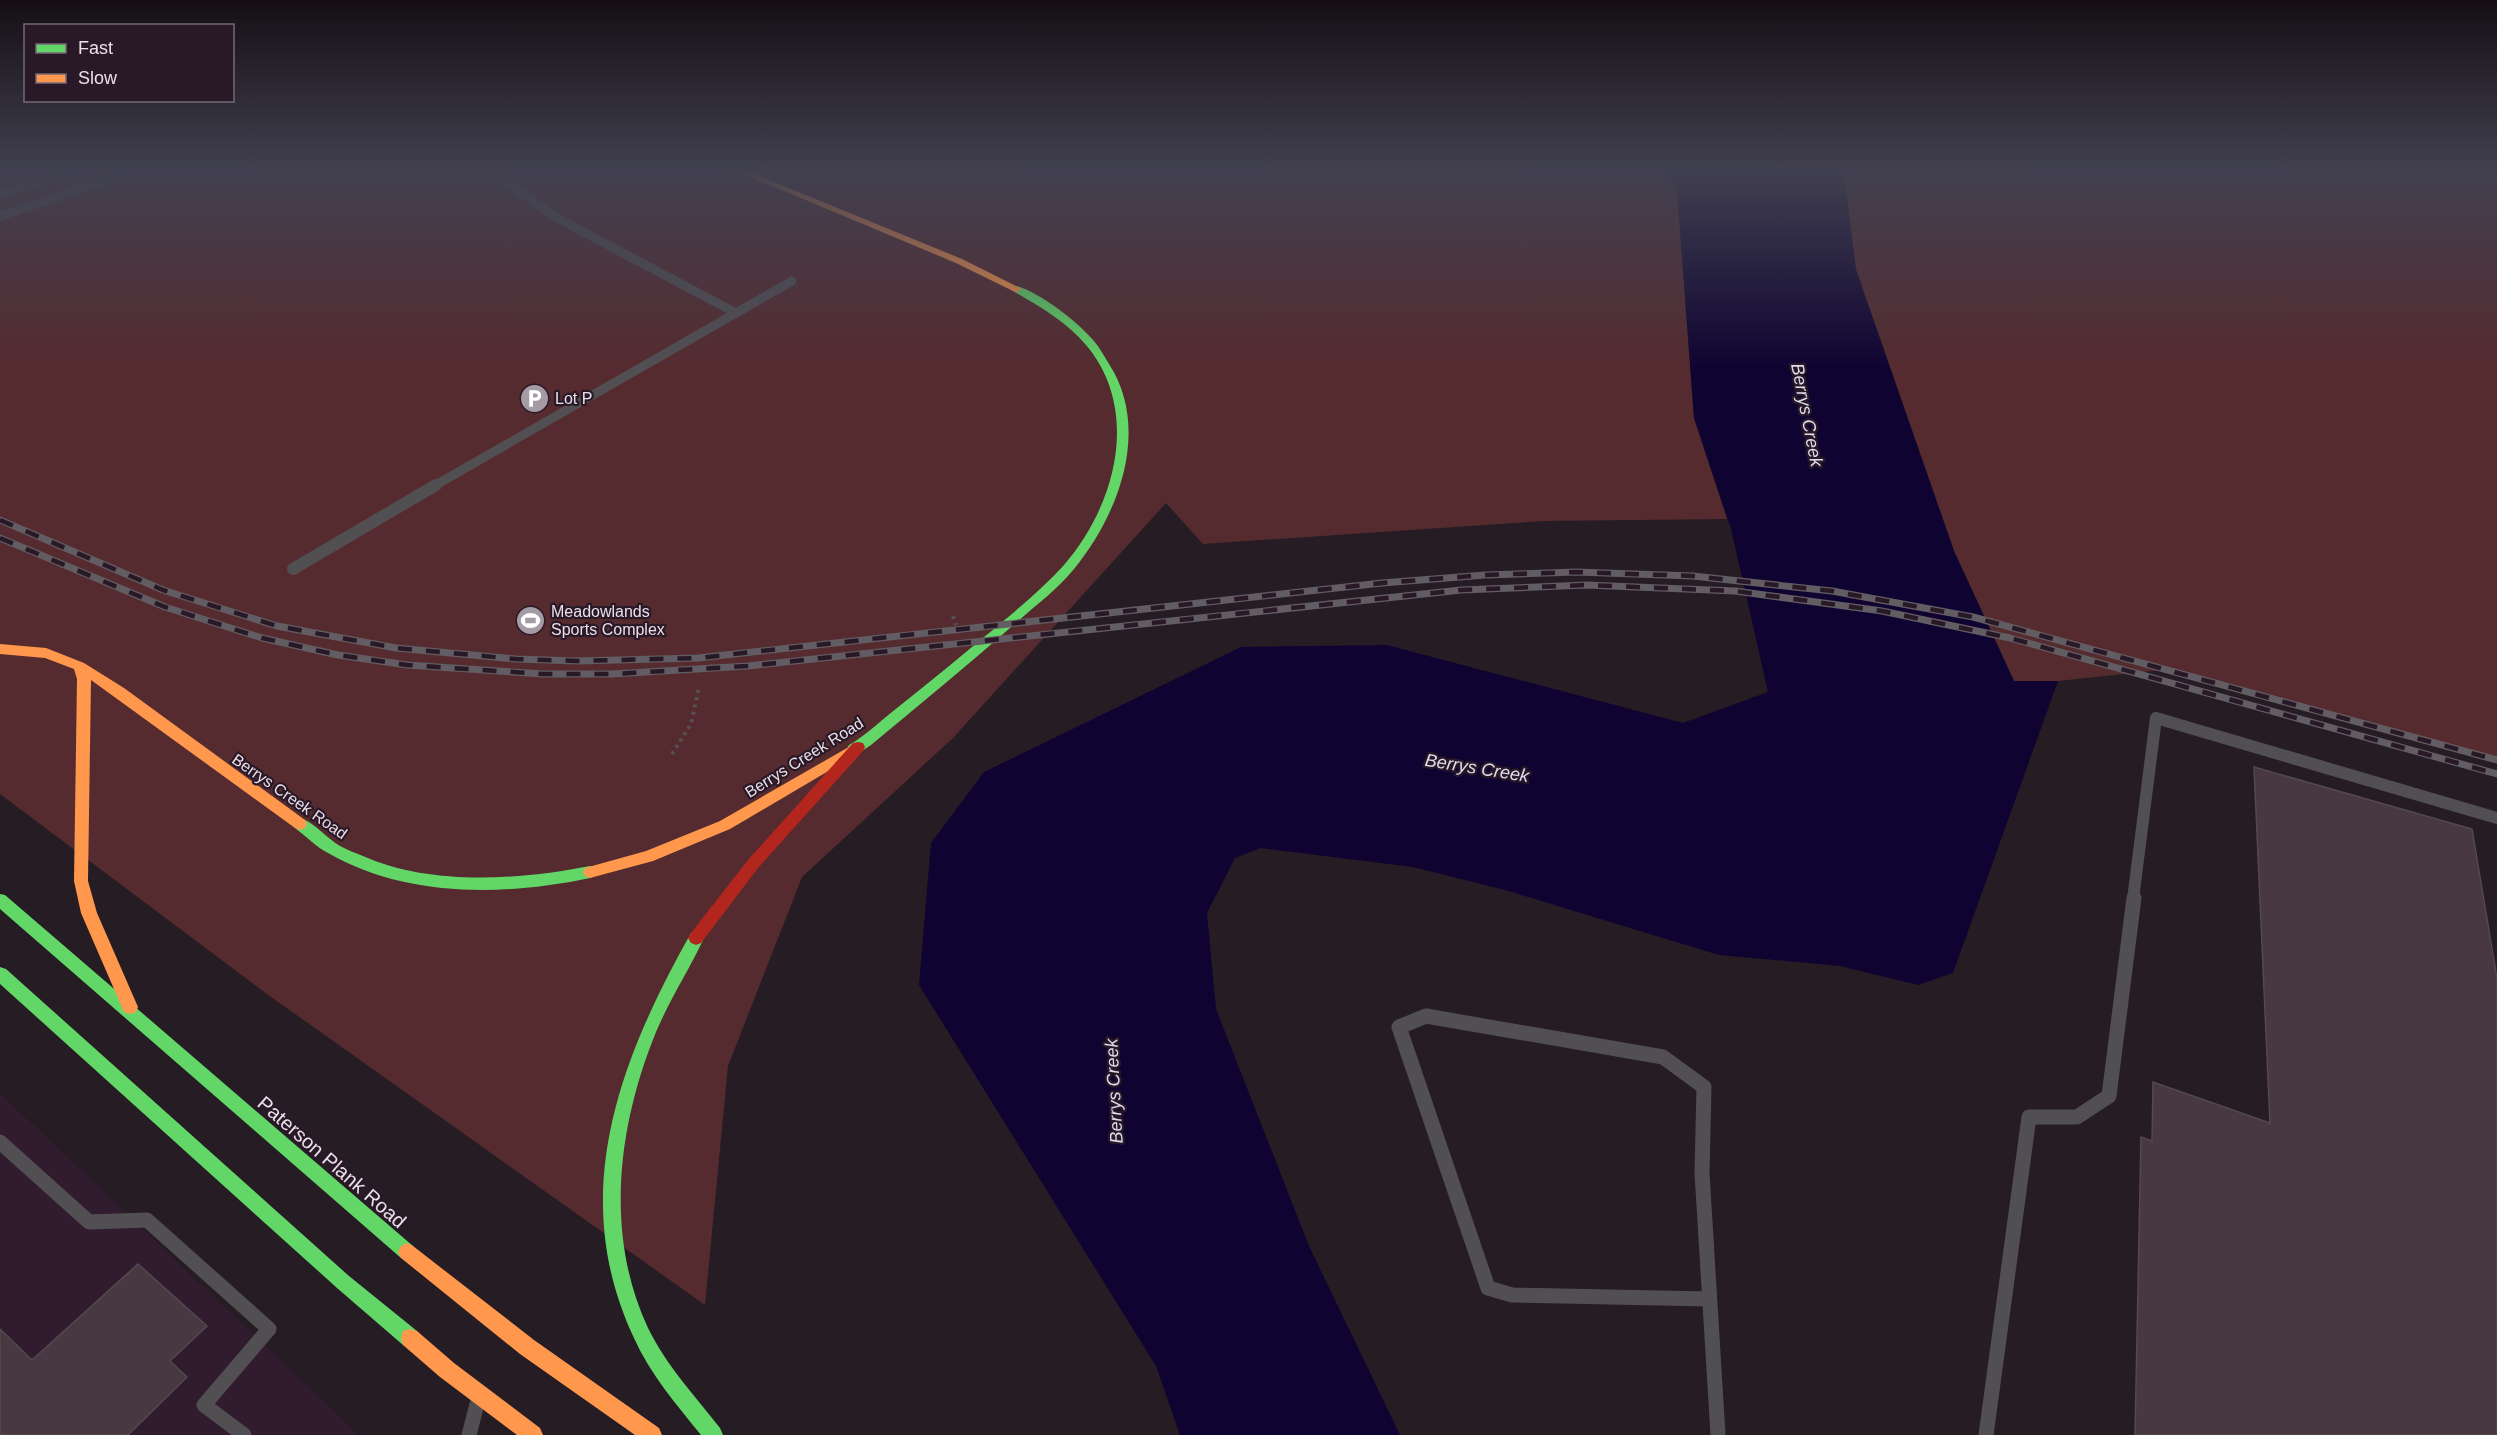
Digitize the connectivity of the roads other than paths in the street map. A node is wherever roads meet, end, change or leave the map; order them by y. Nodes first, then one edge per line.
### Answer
1 (589, 235) edge
2 (896, 235) edge
3 (792, 281) dead end
4 (736, 313) junction
5 (293, 569) dead end
6 (0, 649) edge
7 (79, 666) junction
8 (858, 747) junction
9 (2497, 818) edge
10 (0, 900) edge
11 (0, 974) edge
12 (134, 1017) junction
13 (0, 1142) edge
14 (1709, 1299) junction
15 (479, 1395) junction
16 (244, 1435) edge
17 (469, 1435) edge
18 (533, 1435) edge
19 (652, 1435) edge
20 (713, 1435) edge
21 (1718, 1435) edge
22 (1986, 1435) edge

1 - 4 lane
2 - 8 main road, Berrys Creek Road
3 - 4 lane
4 - 5 lane
6 - 7 main road, Berrys Creek Road
7 - 8 main road, Berrys Creek Road
7 - 12 main road
8 - 20 main road
9 - 22 lane
10 - 12 main road, Paterson Plank Road
11 - 15 main road
12 - 19 main road, Paterson Plank Road
13 - 16 lane
14 - 14 lane
14 - 21 lane
15 - 17 lane
15 - 18 main road

